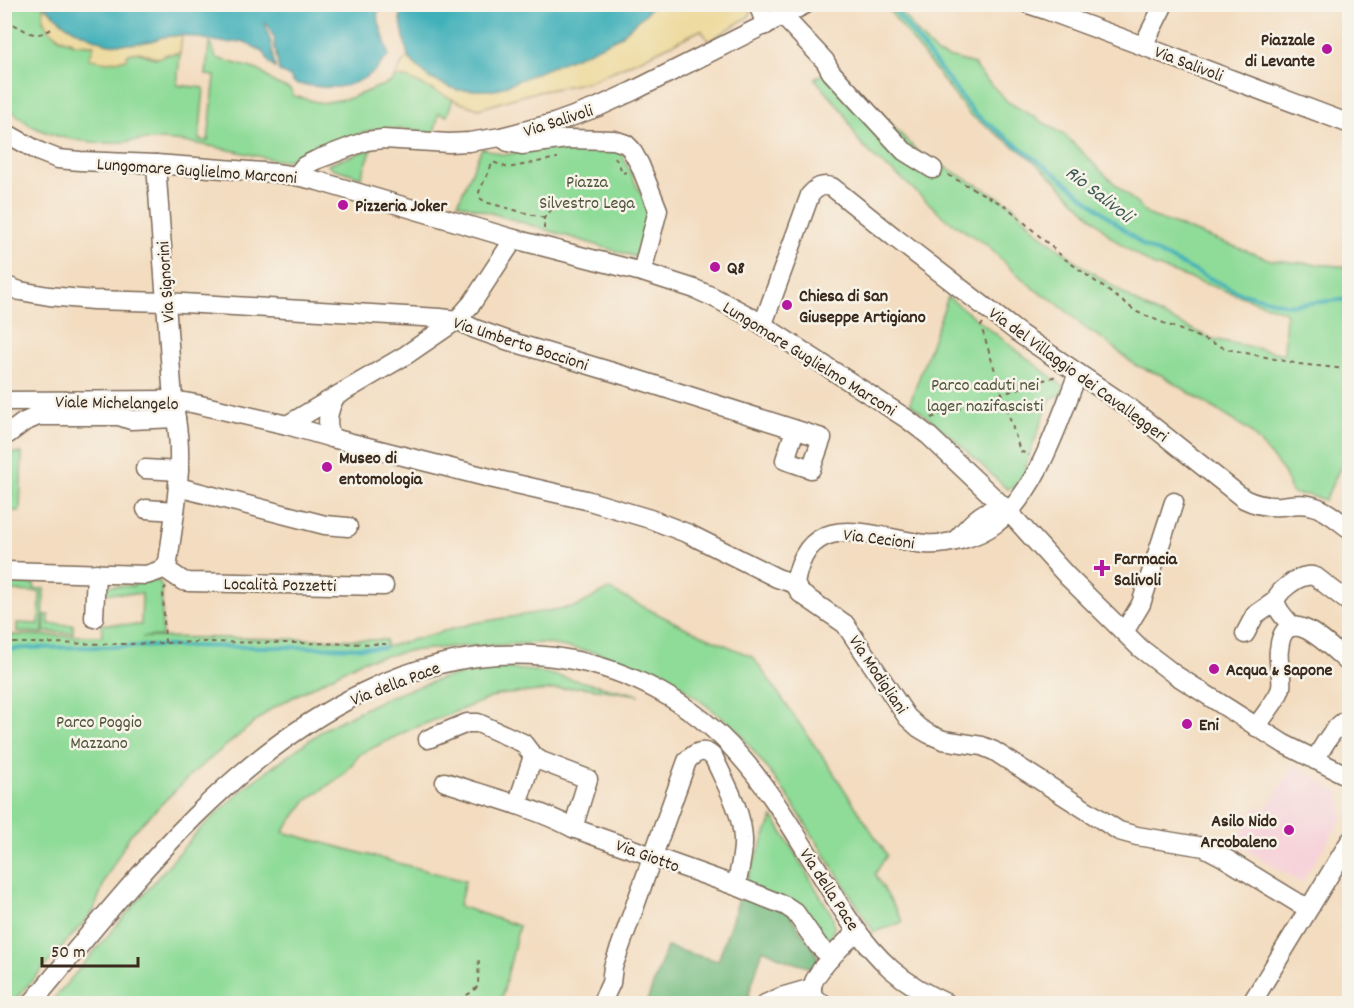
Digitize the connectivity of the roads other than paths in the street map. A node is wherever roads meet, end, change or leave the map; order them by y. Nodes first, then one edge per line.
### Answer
1 (759, 4) edge
2 (806, 4) edge
3 (1028, 4) edge
4 (1164, 4) edge
5 (783, 16) junction
6 (766, 25) junction
7 (1143, 46) junction
8 (1350, 124) edge
9 (4, 132) edge
10 (501, 137) junction
11 (156, 165) junction
12 (939, 171) road end
13 (296, 176) junction
14 (514, 238) junction
15 (642, 272) junction
16 (4, 285) edge
17 (166, 302) junction
18 (457, 320) junction
19 (763, 324) junction
20 (1072, 369) junction
21 (335, 397) junction
22 (4, 401) edge
23 (174, 409) junction
24 (287, 425) junction
25 (795, 430) dead end
26 (4, 435) edge
27 (333, 438) junction
28 (145, 469) dead end
29 (178, 479) junction
30 (976, 480) junction
31 (1174, 502) dead end
32 (146, 509) dead end
33 (175, 511) junction
34 (1008, 512) junction
35 (972, 523) junction
36 (348, 527) dead end
37 (1350, 529) edge
38 (956, 541) junction
39 (4, 572) edge
40 (96, 573) junction
41 (170, 573) junction
42 (795, 584) junction
43 (384, 586) dead end
44 (1275, 601) junction
45 (1350, 603) edge
46 (94, 618) dead end
47 (1293, 627) junction
48 (1124, 632) junction
49 (1245, 634) dead end
50 (1350, 664) edge
51 (1350, 718) edge
52 (1256, 727) junction
53 (428, 739) dead end
54 (533, 756) junction
55 (1307, 756) junction
56 (1350, 777) edge
57 (445, 782) dead end
58 (1350, 792) edge
59 (517, 805) junction
60 (573, 828) junction
61 (1350, 842) edge
62 (653, 856) junction
63 (736, 886) junction
64 (1310, 907) junction
65 (857, 931) junction
66 (831, 958) junction
67 (812, 988) junction
68 (31, 1004) edge
69 (601, 1004) edge
70 (765, 1004) edge
71 (824, 1004) edge
72 (948, 1004) edge
73 (1251, 1004) edge

1 - 6 street
2 - 5 street, Via Salivoli
3 - 7 street, Via Salivoli
4 - 7 street
5 - 6 street, Via Salivoli
5 - 12 street
6 - 10 street, Via Salivoli
7 - 8 street, Via Salivoli
9 - 11 street, Lungomare Guglielmo Marconi
10 - 13 street, Via Salivoli
10 - 15 street
11 - 13 street, Lungomare Guglielmo Marconi
11 - 17 street, Via Signorini
13 - 14 street, Lungomare Guglielmo Marconi
14 - 15 street, Lungomare Guglielmo Marconi
14 - 18 street
15 - 19 street, Lungomare Guglielmo Marconi
16 - 17 street, Via Umberto Boccioni
17 - 18 street, Via Umberto Boccioni
17 - 23 street, Via Signorini
18 - 21 street
18 - 25 street, Via Umberto Boccioni
19 - 20 street, Via del Villaggio dei Cavalleggeri
19 - 30 street, Lungomare Guglielmo Marconi
20 - 34 street, Via Cecioni
20 - 37 street, Via del Villaggio dei Cavalleggeri
21 - 24 street
21 - 27 street
22 - 23 street, Viale Michelangelo
23 - 24 street, Viale Michelangelo
23 - 26 street
23 - 29 street
24 - 27 street, Viale Michelangelo
27 - 42 street, Via Modigliani
28 - 29 street
29 - 33 street
29 - 36 street
30 - 34 street, Lungomare Guglielmo Marconi
30 - 35 street
31 - 48 street
32 - 33 street
33 - 41 street
34 - 35 street
34 - 38 street, Via Cecioni
34 - 48 street, Lungomare Guglielmo Marconi
35 - 38 street
38 - 42 street, Via Cecioni
39 - 40 street, Località Pozzetti
40 - 41 street, Località Pozzetti
40 - 46 street
41 - 43 street, Località Pozzetti
42 - 64 street, Via Modigliani
44 - 45 street
44 - 47 street
44 - 49 street
47 - 50 street
47 - 52 street
48 - 52 street, Lungomare Guglielmo Marconi
51 - 55 street
52 - 55 street, Lungomare Guglielmo Marconi
53 - 54 street
54 - 59 street
54 - 60 street
55 - 56 street, Lungomare Guglielmo Marconi
55 - 58 street, Lungomare Guglielmo Marconi
57 - 59 street, Via Giotto
59 - 60 street, Via Giotto
60 - 62 street, Via Giotto
61 - 64 street
62 - 63 street, Via Giotto
62 - 63 street
62 - 69 street
63 - 66 street, Via Giotto
64 - 73 street
65 - 66 street
65 - 68 street, Via della Pace
65 - 72 street, Via della Pace
66 - 67 street
67 - 70 street
67 - 71 street

